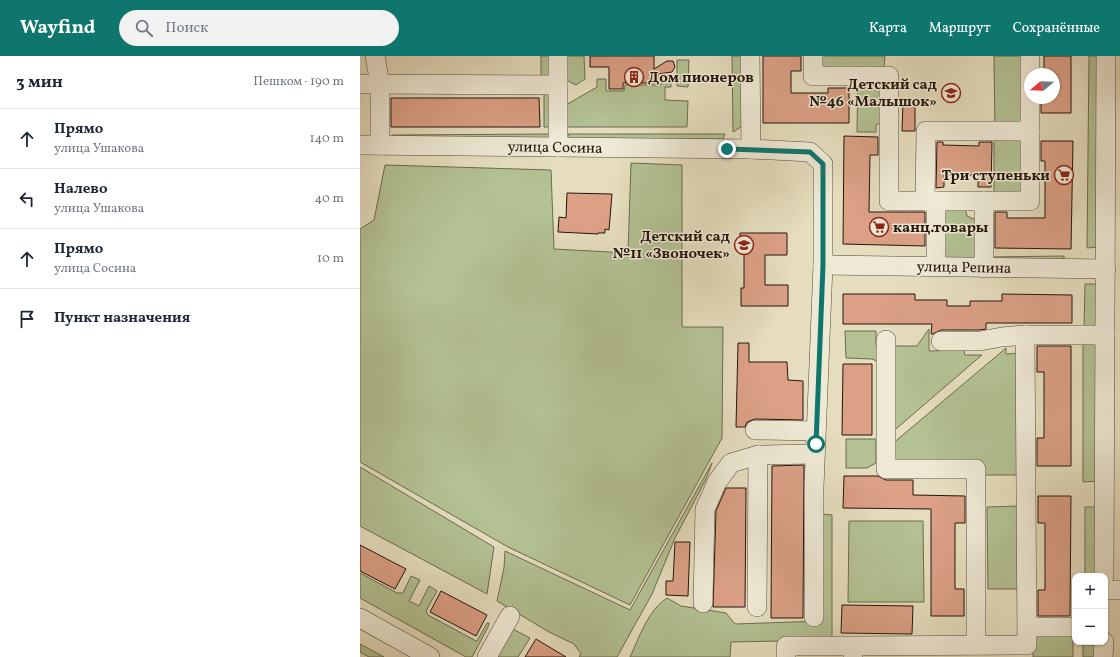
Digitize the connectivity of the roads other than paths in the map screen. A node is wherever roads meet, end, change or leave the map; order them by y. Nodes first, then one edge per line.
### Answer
1 (375, 56) edge
2 (558, 56) edge
3 (750, 56) edge
4 (813, 56) edge
5 (1030, 56) edge
6 (1106, 56) edge
7 (360, 84) edge
8 (380, 84) junction
9 (558, 85) junction
10 (1030, 131) junction
11 (360, 145) edge
12 (380, 145) junction
13 (558, 147) junction
14 (751, 149) junction
15 (930, 201) junction
16 (984, 201) junction
17 (823, 265) junction
18 (936, 267) junction
19 (984, 268) junction
20 (1106, 269) junction
21 (1025, 335) junction
22 (1105, 335) junction
23 (886, 340) dead end
24 (941, 341) dead end
25 (756, 430) dead end
26 (816, 431) junction
27 (815, 454) junction
28 (758, 455) junction
29 (1112, 479) edge
30 (1104, 573) edge
31 (1108, 590) edge
32 (1120, 590) edge
33 (702, 603) dead end
34 (757, 607) dead end
35 (510, 616) dead end
36 (814, 617) dead end
37 (360, 618) edge
38 (1072, 628) edge
39 (1027, 643) edge
40 (976, 645) junction
41 (1104, 645) edge
42 (862, 651) edge
43 (946, 651) edge
44 (430, 657) edge
45 (487, 657) edge
46 (786, 657) edge
47 (1104, 657) edge

1 - 8 street
2 - 9 street
3 - 14 street
4 - 15 street
5 - 10 street
6 - 20 street
7 - 8 street
8 - 9 street
8 - 12 street
9 - 13 street
10 - 15 street
10 - 16 street
11 - 12 street, улица Сосина
12 - 13 street, улица Сосина
13 - 14 street, улица Сосина
14 - 17 street, улица Сосина
15 - 16 street
15 - 18 street
16 - 19 street
17 - 18 street, улица Репина
17 - 26 street, улица Сосина
18 - 19 street, улица Репина
19 - 20 street, улица Репина
20 - 22 street
21 - 22 street
21 - 24 street
21 - 39 street
22 - 29 street
23 - 40 street
25 - 26 street
26 - 27 street, улица Сосина
27 - 28 street
27 - 36 street, улица Сосина
28 - 33 street
28 - 34 street
29 - 30 street
31 - 32 street
35 - 45 street
37 - 44 street
38 - 39 street
39 - 40 street
40 - 43 street
41 - 47 street
42 - 43 street
42 - 46 street

